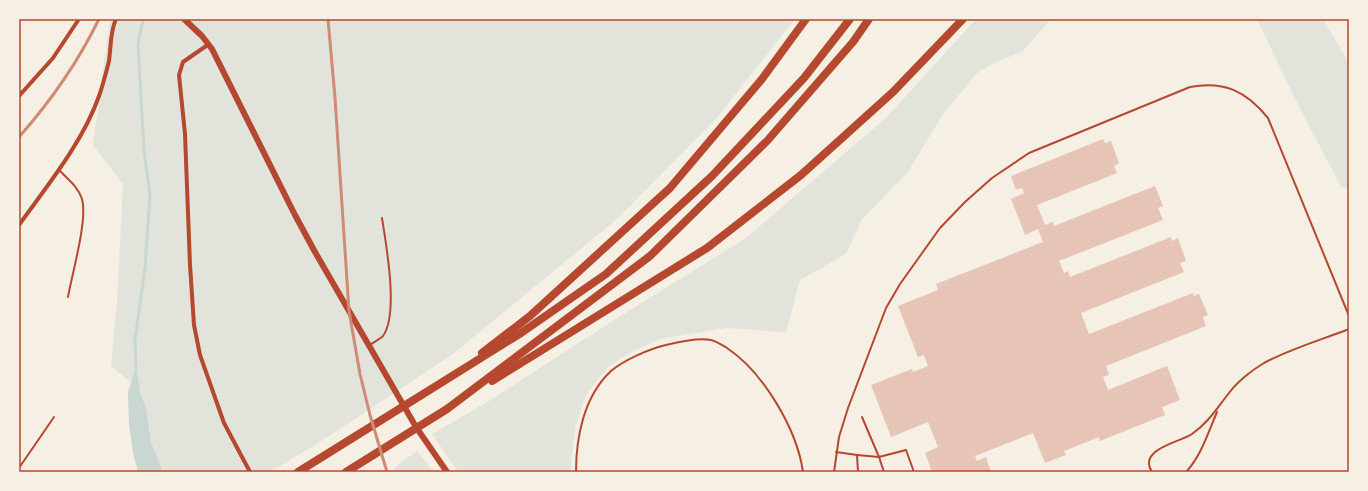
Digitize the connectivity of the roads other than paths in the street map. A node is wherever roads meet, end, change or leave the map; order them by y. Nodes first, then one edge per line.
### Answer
1 (79, 19) edge
2 (116, 19) edge
3 (184, 19) edge
4 (806, 19) edge
5 (850, 19) edge
6 (869, 19) edge
7 (963, 19) edge
8 (209, 44) junction
9 (19, 96) edge
10 (58, 169) junction
11 (382, 218) dead end
12 (19, 225) edge
13 (68, 297) dead end
14 (1349, 316) edge
15 (1349, 329) edge
16 (369, 346) junction
17 (433, 389) junction
18 (1218, 409) junction
19 (444, 411) junction
20 (54, 417) dead end
21 (862, 417) dead end
22 (836, 452) junction
23 (857, 455) junction
24 (879, 457) junction
25 (19, 468) edge
26 (250, 472) edge
27 (298, 472) edge
28 (346, 472) edge
29 (447, 472) edge
30 (576, 472) edge
31 (803, 472) edge
32 (834, 472) edge
33 (858, 472) edge
34 (884, 472) edge
35 (914, 472) edge
36 (1152, 472) edge
37 (1186, 472) edge

1 - 9 street
2 - 10 street
3 - 8 main road
4 - 17 highway
5 - 17 highway
6 - 19 highway
7 - 19 highway
8 - 16 main road
8 - 26 street
10 - 12 street
10 - 13 lane
11 - 16 lane
14 - 22 lane
15 - 18 lane
16 - 29 main road
17 - 27 highway
18 - 36 lane
18 - 37 lane
19 - 28 highway
20 - 25 lane
21 - 24 lane
22 - 23 lane
22 - 32 lane
23 - 24 lane
23 - 33 lane
24 - 34 lane
24 - 35 lane
30 - 31 lane

